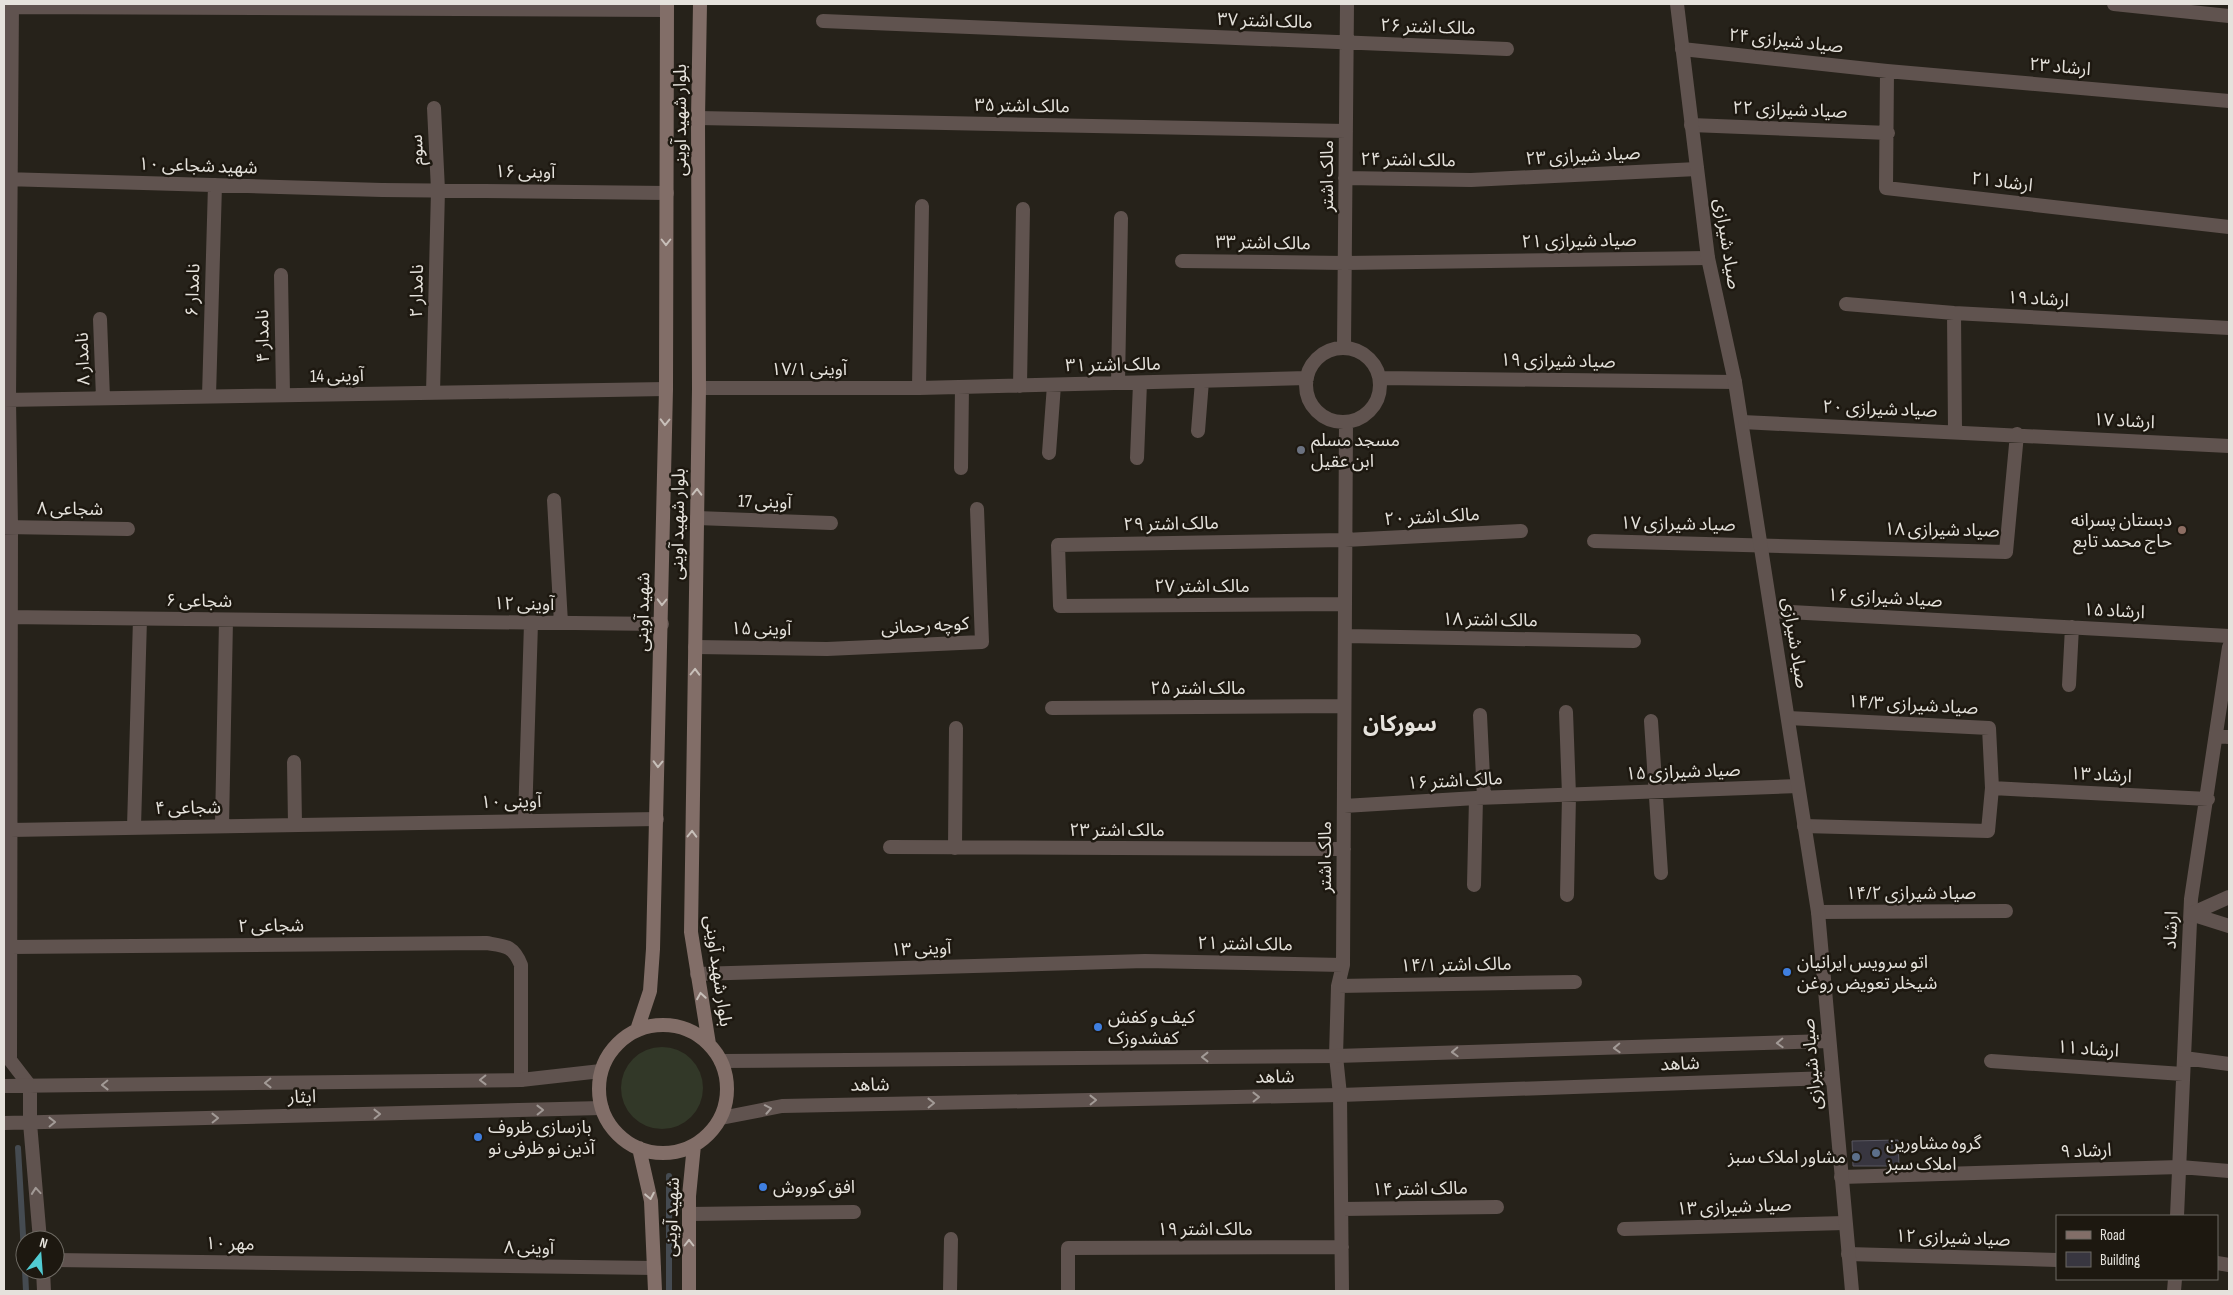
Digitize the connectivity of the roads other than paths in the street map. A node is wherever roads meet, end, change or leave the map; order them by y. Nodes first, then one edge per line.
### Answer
1 (700, 4) edge
2 (1347, 4) edge
3 (1676, 4) edge
4 (2114, 4) edge
5 (12, 6) edge
6 (667, 7) edge
7 (2229, 16) edge
8 (823, 22) dead end
9 (1347, 43) junction
10 (1508, 49) dead end
11 (1682, 49) junction
12 (8, 65) edge
13 (1887, 71) junction
14 (2229, 102) edge
15 (434, 108) dead end
16 (698, 118) junction
17 (1691, 125) junction
18 (1346, 131) junction
19 (1888, 133) junction
20 (1697, 169) junction
21 (1346, 178) junction
22 (8, 179) edge
23 (1471, 180) joint
24 (215, 185) junction
25 (382, 190) joint
26 (438, 190) junction
27 (666, 193) junction
28 (922, 206) dead end
29 (1023, 209) dead end
30 (1121, 218) dead end
31 (2229, 227) edge
32 (1708, 258) junction
33 (1182, 260) dead end
34 (1345, 262) junction
35 (281, 276) dead end
36 (8, 283) edge
37 (1846, 304) dead end
38 (1954, 313) junction
39 (100, 319) dead end
40 (2229, 328) edge
41 (1344, 348) junction
42 (1307, 378) junction
43 (1380, 378) junction
44 (1202, 381) junction
45 (1736, 382) junction
46 (1118, 383) junction
47 (1140, 383) junction
48 (1054, 385) junction
49 (1020, 386) junction
50 (962, 387) junction
51 (699, 388) junction
52 (920, 388) junction
53 (666, 389) junction
54 (433, 393) junction
55 (283, 395) junction
56 (208, 396) junction
57 (103, 398) junction
58 (6, 400) edge
59 (1346, 422) junction
60 (1742, 422) junction
61 (1198, 431) dead end
62 (1955, 432) junction
63 (2017, 434) junction
64 (2229, 446) edge
65 (1049, 453) dead end
66 (1137, 458) dead end
67 (961, 468) dead end
68 (554, 500) dead end
69 (977, 509) dead end
70 (697, 518) junction
71 (831, 523) dead end
72 (7, 527) edge
73 (128, 529) dead end
74 (1522, 531) dead end
75 (1345, 540) junction
76 (1594, 541) dead end
77 (1760, 544) junction
78 (1345, 604) junction
79 (1060, 606) joint
80 (1771, 611) junction
81 (7, 617) edge
82 (140, 619) junction
83 (226, 620) junction
84 (387, 622) joint
85 (531, 623) junction
86 (561, 623) junction
87 (1998, 623) joint
88 (662, 624) junction
89 (2072, 627) junction
90 (1345, 636) junction
91 (2229, 636) edge
92 (1634, 641) dead end
93 (695, 647) junction
94 (2229, 648) edge
95 (827, 649) joint
96 (2070, 685) dead end
97 (1344, 706) junction
98 (1052, 708) dead end
99 (1566, 712) dead end
100 (1480, 715) dead end
101 (1788, 718) junction
102 (1651, 721) dead end
103 (956, 728) dead end
104 (2223, 737) edge
105 (294, 762) dead end
106 (7, 769) edge
107 (1798, 786) junction
108 (1992, 788) junction
109 (1655, 791) junction
110 (1569, 794) junction
111 (1480, 798) junction
112 (2208, 799) junction
113 (1344, 806) junction
114 (656, 819) junction
115 (525, 820) junction
116 (366, 823) joint
117 (295, 824) junction
118 (222, 826) junction
119 (1804, 826) junction
120 (134, 827) junction
121 (10, 830) junction
122 (890, 848) dead end
123 (955, 848) junction
124 (1344, 849) junction
125 (1661, 873) dead end
126 (1474, 885) dead end
127 (7, 895) edge
128 (1567, 895) dead end
129 (2229, 897) edge
130 (2006, 911) dead end
131 (1818, 912) junction
132 (2191, 914) junction
133 (2229, 926) edge
134 (10, 947) junction
135 (1146, 961) joint
136 (1343, 964) junction
137 (697, 974) junction
138 (1575, 982) dead end
139 (1338, 986) junction
140 (7, 1004) edge
141 (637, 1030) junction
142 (1828, 1041) junction
143 (710, 1044) junction
144 (1336, 1056) junction
145 (2184, 1058) junction
146 (721, 1061) junction
147 (1991, 1061) dead end
148 (7, 1064) edge
149 (2229, 1064) edge
150 (601, 1071) junction
151 (2183, 1074) junction
152 (1832, 1078) junction
153 (521, 1080) junction
154 (4, 1086) edge
155 (30, 1086) junction
156 (1340, 1095) junction
157 (602, 1108) junction
158 (720, 1118) junction
159 (4, 1123) edge
160 (30, 1123) junction
161 (694, 1145) junction
162 (639, 1148) junction
163 (2180, 1167) junction
164 (2229, 1171) edge
165 (1841, 1178) junction
166 (1497, 1207) dead end
167 (1342, 1209) junction
168 (854, 1212) dead end
169 (689, 1214) junction
170 (2178, 1215) edge
171 (1845, 1223) junction
172 (1624, 1229) dead end
173 (39, 1230) edge
174 (951, 1239) dead end
175 (1342, 1247) junction
176 (1848, 1254) junction
177 (65, 1260) edge
178 (2056, 1260) edge
179 (404, 1265) joint
180 (654, 1268) junction
181 (655, 1291) edge
182 (689, 1291) edge
183 (950, 1291) edge
184 (1068, 1291) edge
185 (1342, 1291) edge
186 (1852, 1291) edge

1 - 16 main road, بلوار شهید آوینی
2 - 9 street, مالک اشتر
3 - 11 street, صیاد شیرازی
4 - 7 street
5 - 6 street
5 - 12 street
6 - 27 main road, بلوار شهید آوینی
8 - 9 street, مالک اشتر ۳۷
9 - 10 street, مالک اشتر ۲۶
9 - 18 street, مالک اشتر
11 - 13 street, صیاد شیرازی ۲۴
11 - 17 street, صیاد شیرازی
12 - 22 street
13 - 14 street, ارشاد ۲۳
13 - 19 street, ارشاد ۲۱
15 - 26 street, سوم
16 - 18 street, مالک اشتر ۳۵
16 - 51 main road, بلوار شهید آوینی
17 - 19 street, صیاد شیرازی ۲۲
17 - 20 street, صیاد شیرازی
18 - 21 street, مالک اشتر
19 - 31 street, ارشاد ۲۱
20 - 23 street, صیاد شیرازی ۲۳
20 - 32 street, صیاد شیرازی
21 - 23 street, مالک اشتر ۲۴
21 - 34 street, مالک اشتر
22 - 24 street, شهید شجاعی ۱۰
22 - 36 street
24 - 25 street, شهید شجاعی ۱۰
24 - 56 street, نامدار ۶
25 - 26 street, ۱۶ آوینی
26 - 27 street, ۱۶ آوینی
26 - 54 street, نامدار ۲
27 -> 53 main road, شهید آوینی
28 - 52 street
29 - 49 street
30 - 46 street
32 - 34 street, صیاد شیرازی ۲۱
32 - 45 street, صیاد شیرازی
33 - 34 street, مالک اشتر ۳۳
34 - 41 street, مالک اشتر
35 - 55 street, نامدار ۴
36 - 58 street
37 - 38 street, ارشاد ۱۹
38 - 40 street, ارشاد ۱۹
38 - 62 street
39 - 57 street, نامدار ۸
41 - 42 street
41 - 43 street
42 - 44 street, مالک اشتر ۳۱
42 - 59 street
43 - 45 street, صیاد شیرازی ۱۹
43 - 59 street
44 - 47 street, مالک اشتر ۳۱
44 - 61 street
45 - 60 street, صیاد شیرازی
46 - 47 street, مالک اشتر ۳۱
46 - 48 street, مالک اشتر ۳۱
47 - 66 street
48 - 49 street, مالک اشتر ۳۱
48 - 65 street
49 - 50 street, مالک اشتر ۳۱
50 - 52 street, مالک اشتر ۳۱
50 - 67 street
51 - 52 street, آوینی ۱۷/۱
70 -> 51 main road, بلوار شهید آوینی
53 - 54 street, آوینی 14
53 -> 88 main road, شهید آوینی
54 - 55 street, آوینی 14
55 - 56 street, آوینی 14
56 - 57 street, آوینی 14
57 - 58 street, آوینی 14
58 - 72 street
59 - 75 street, مالک اشتر
60 - 62 street, صیاد شیرازی ۲۰
60 - 77 street, صیاد شیرازی
62 - 63 street, صیاد شیرازی ۲۰
63 - 64 street, ارشاد ۱۷
63 - 77 street, صیاد شیرازی ۱۸
68 - 86 street
69 - 95 street, کوچه رحمانی
70 - 71 street, آوینی 17
70 - 93 main road, بلوار شهید آوینی
72 - 73 street, شجاعی ۸
72 - 81 street
74 - 75 street, مالک اشتر ۲۰
75 - 78 street, مالک اشتر
75 - 79 street, مالک اشتر ۲۹
76 - 77 street, صیاد شیرازی ۱۷
77 - 80 street, صیاد شیرازی
78 - 79 street, مالک اشتر ۲۷
78 - 90 street, مالک اشتر
80 - 87 street, صیاد شیرازی ۱۶
80 - 101 street, صیاد شیرازی
81 - 82 street, شجاعی ۶
81 - 106 street
82 - 83 street, شجاعی ۶
82 - 120 street
83 - 84 street, شجاعی ۶
83 - 118 street
84 - 85 street, ۱۲ آوینی
85 - 86 street, ۱۲ آوینی
85 - 115 street
86 - 88 street, ۱۲ آوینی
87 - 89 street, ارشاد ۱۵
88 -> 114 main road, شهید آوینی
89 - 91 street, ارشاد ۱۵
89 - 96 street
90 - 92 street, مالک اشتر ۱۸
90 - 97 street, مالک اشتر
93 - 95 street, آوینی ۱۵
137 -> 93 main road, بلوار شهید آوینی
94 - 104 street, ارشاد
97 - 98 street, مالک اشتر ۲۵
97 - 113 street, مالک اشتر
99 - 110 street
100 - 111 street
101 - 107 street, صیاد شیرازی
101 - 108 street, صیاد شیرازی ۱۴/۳
102 - 109 street
103 - 123 street
104 - 112 street, ارشاد
105 - 117 street
106 - 121 street
107 - 109 street, صیاد شیرازی ۱۵
107 - 119 street, صیاد شیرازی
108 - 112 street, ارشاد ۱۳
108 - 119 street, صیاد شیرازی ۱۴/۳
109 - 110 street, صیاد شیرازی ۱۵
109 - 125 street
110 - 111 street, مالک اشتر ۱۶
110 - 128 street
111 - 113 street, مالک اشتر ۱۶
111 - 126 street
112 - 132 street, ارشاد
113 - 124 street, مالک اشتر
114 - 115 street, ۱۰ آوینی
114 - 141 main road, شهید آوینی
115 - 116 street, ۱۰ آوینی
116 - 117 street, شجاعی ۴
117 - 118 street, شجاعی ۴
118 - 120 street, شجاعی ۴
119 - 131 street, صیاد شیرازی
120 - 121 street, شجاعی ۴
121 - 127 street
122 - 123 street, مالک اشتر ۲۳
123 - 124 street, مالک اشتر ۲۳
124 - 136 street, مالک اشتر
127 - 134 street
129 - 132 street
130 - 131 street, صیاد شیرازی ۱۴/۲
131 - 142 street, صیاد شیرازی
132 - 133 street
132 - 145 street, ارشاد
134 - 140 street
134 - 153 street, شجاعی ۲
135 - 136 street, مالک اشتر ۲۱
135 - 137 street, آوینی ۱۳
136 - 139 street, مالک اشتر
143 -> 137 main road, بلوار شهید آوینی
138 - 139 street, مالک اشتر ۱۴/۱
139 - 144 street, مالک اشتر
140 - 148 street
141 - 143 main road
141 - 150 main road
142 -> 144 street, شاهد
142 - 152 street, صیاد شیرازی
143 - 146 main road
144 -> 146 street, شاهد
144 - 156 street, مالک اشتر
145 - 149 street
145 - 151 street, ارشاد
146 - 158 main road
147 - 151 street, ارشاد ۱۱
148 - 155 street
150 - 153 street, ایثار
150 - 157 main road
151 - 163 street, ارشاد
152 - 156 street, شاهد
152 - 165 street, صیاد شیرازی
153 -> 155 street, ایثار
154 - 155 street, ایثار
155 - 160 street
158 -> 156 street, شاهد
156 - 167 street, مالک اشتر
160 -> 157 street, ایثار
157 - 162 main road
158 - 161 main road
159 - 160 street, ایثار
173 -> 160 street
161 - 162 main road
161 - 169 main road, شهید آوینی
162 -> 180 main road, شهید آوینی
163 - 164 street, ارشاد ۹
163 - 165 street, ارشاد ۹
163 - 170 street, ارشاد
165 - 171 street, صیاد شیرازی
166 - 167 street, مالک اشتر ۱۴
167 - 175 street, مالک اشتر
168 - 169 street
182 -> 169 main road, شهید آوینی
171 - 172 street, صیاد شیرازی ۱۳
171 - 176 street, صیاد شیرازی
174 - 183 street
175 - 184 street, مالک اشتر ۱۹
175 - 185 street, مالک اشتر
176 - 178 street, صیاد شیرازی ۱۲
176 - 186 street, صیاد شیرازی
177 - 179 street, مهر ۱۰
179 - 180 street, ۸ آوینی
180 - 181 main road, شهید آوینی

